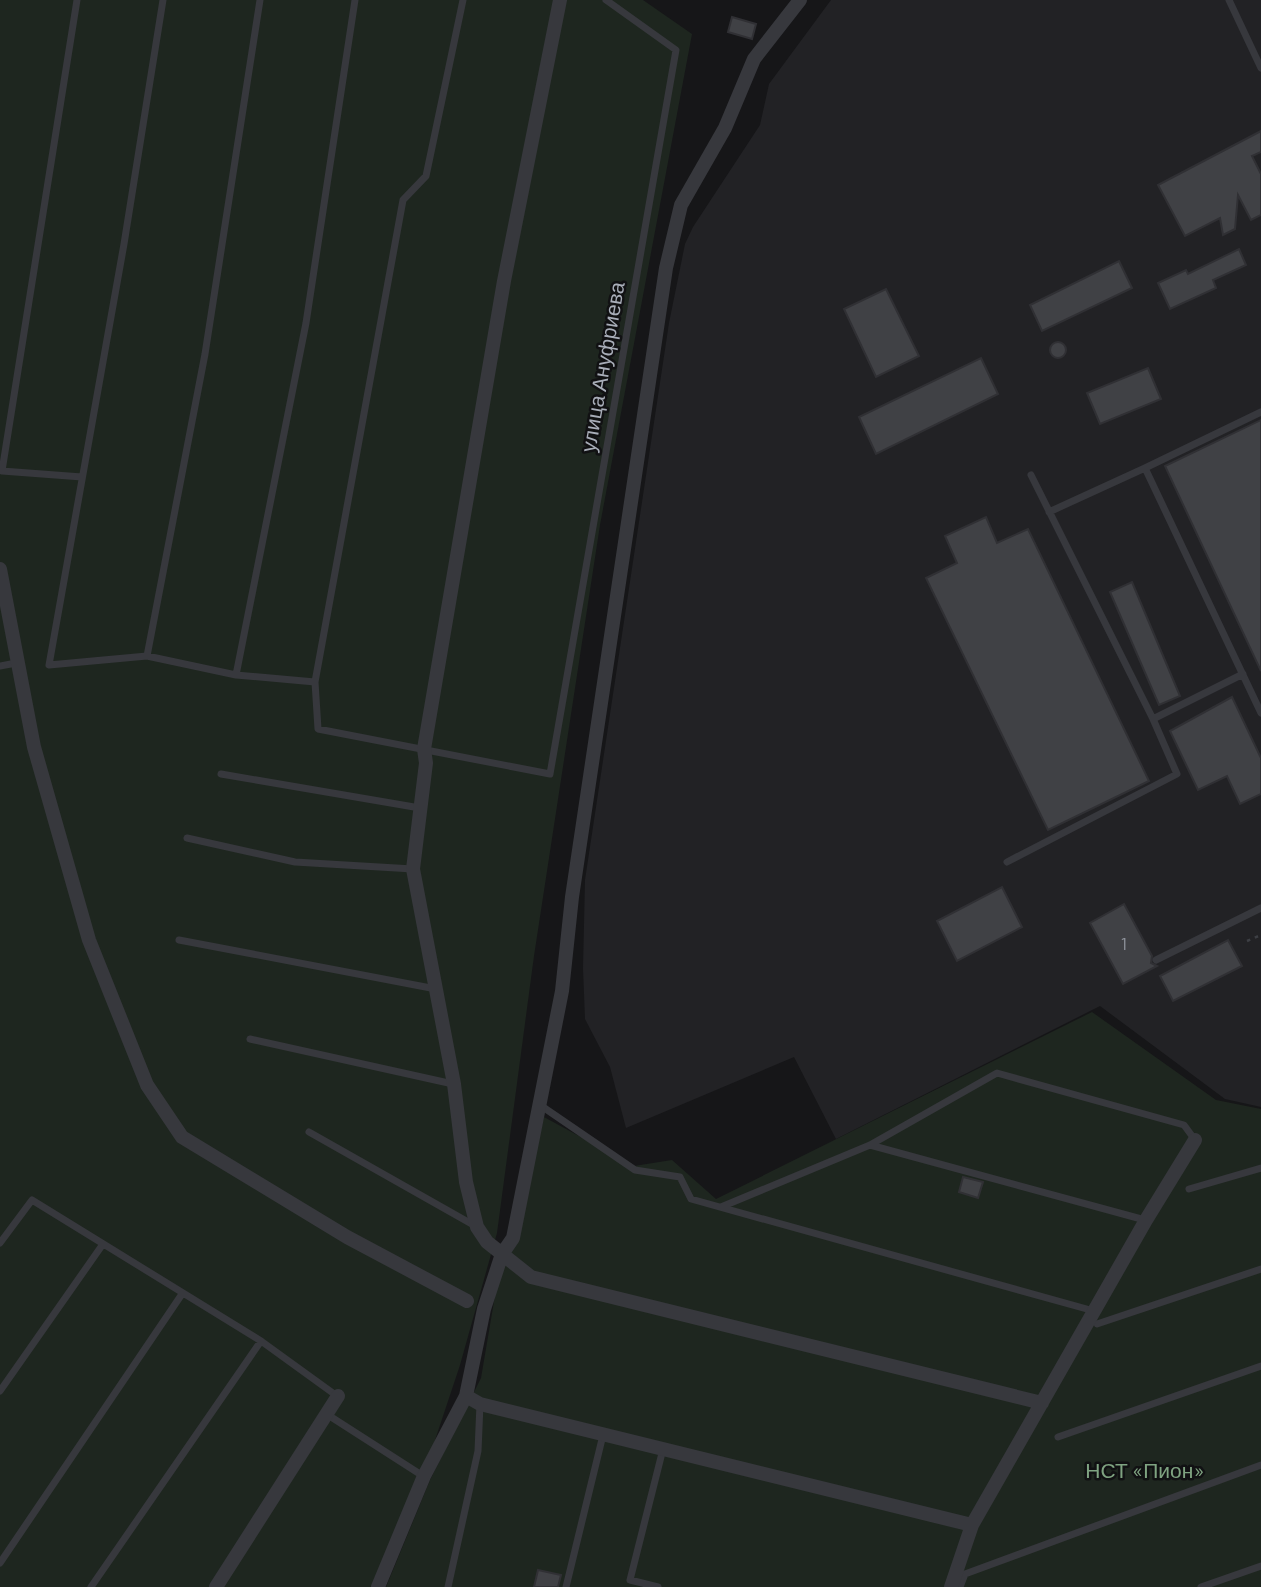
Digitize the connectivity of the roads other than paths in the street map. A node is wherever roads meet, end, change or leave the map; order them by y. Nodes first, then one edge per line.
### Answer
1 (77, 0) edge
2 (163, 0) edge
3 (260, 0) edge
4 (355, 0) edge
5 (463, 0) edge
6 (560, 0) edge
7 (606, 0) edge
8 (800, 0) edge
9 (1228, 0) edge
10 (1261, 68) edge
11 (1261, 412) edge
12 (1145, 468) junction
13 (1031, 475) dead end
14 (82, 477) junction
15 (1049, 512) junction
16 (0, 569) edge
17 (147, 656) junction
18 (16, 663) junction
19 (0, 666) edge
20 (1243, 674) junction
21 (236, 675) junction
22 (315, 682) junction
23 (1261, 713) edge
24 (1153, 719) junction
25 (424, 749) junction
26 (222, 774) dead end
27 (420, 808) junction
28 (187, 838) dead end
29 (1007, 862) dead end
30 (413, 869) junction
31 (1261, 908) edge
32 (179, 940) dead end
33 (1156, 960) dead end
34 (436, 989) junction
35 (250, 1039) dead end
36 (454, 1084) junction
37 (540, 1104) junction
38 (309, 1132) dead end
39 (1195, 1140) joint
40 (870, 1145) junction
41 (1261, 1168) edge
42 (1189, 1189) dead end
43 (721, 1208) junction
44 (1146, 1220) junction
45 (477, 1227) junction
46 (0, 1243) edge
47 (103, 1244) junction
48 (502, 1254) junction
49 (1261, 1269) edge
50 (181, 1294) junction
51 (467, 1301) dead end
52 (1096, 1317) junction
53 (261, 1341) junction
54 (1261, 1366) edge
55 (0, 1391) edge
56 (338, 1396) joint
57 (466, 1396) junction
58 (1042, 1403) junction
59 (480, 1404) junction
60 (328, 1415) junction
61 (603, 1434) junction
62 (1058, 1437) dead end
63 (663, 1447) junction
64 (1261, 1465) edge
65 (424, 1476) junction
66 (972, 1525) junction
67 (0, 1563) edge
68 (1261, 1566) edge
69 (91, 1587) edge
70 (216, 1587) edge
71 (378, 1587) edge
72 (448, 1587) edge
73 (566, 1587) edge
74 (658, 1587) edge
75 (951, 1587) edge
76 (960, 1587) edge
77 (1201, 1587) edge

1 - 14 lane
2 - 14 lane
3 - 17 lane
4 - 21 lane
5 - 22 lane
6 - 25 street
7 - 25 lane, улица Ануфриева
8 - 37 street
9 - 10 lane
11 - 12 lane
12 - 15 lane
12 - 20 lane
13 - 15 lane
14 - 17 lane
15 - 24 lane
16 - 18 street
17 - 21 lane
18 - 19 lane
18 - 51 street
20 - 23 lane
20 - 24 lane
21 - 22 lane
22 - 25 lane
24 - 29 lane
25 - 27 street
26 - 27 lane
27 - 30 street
28 - 30 lane
30 - 34 street
31 - 33 lane
32 - 34 lane
34 - 36 street
35 - 36 lane
36 - 45 street
37 - 43 lane
37 - 48 street
38 - 45 lane
39 - 40 lane
39 - 44 street
40 - 43 lane
40 - 44 lane
41 - 42 lane
43 - 52 lane
44 - 52 street
45 - 48 street
46 - 47 lane
47 - 50 lane
47 - 55 lane
48 - 57 street
48 - 58 street
49 - 52 lane
50 - 53 lane
50 - 67 lane
52 - 58 street
53 - 56 lane
53 - 69 lane
54 - 62 lane
56 - 60 street
57 - 59 street
57 - 65 street
58 - 66 street
59 - 61 street
59 - 72 lane
60 - 65 lane
60 - 70 street
61 - 63 street
61 - 73 lane
63 - 66 street
63 - 74 lane
64 - 76 lane
65 - 71 street
66 - 75 street
68 - 77 lane

